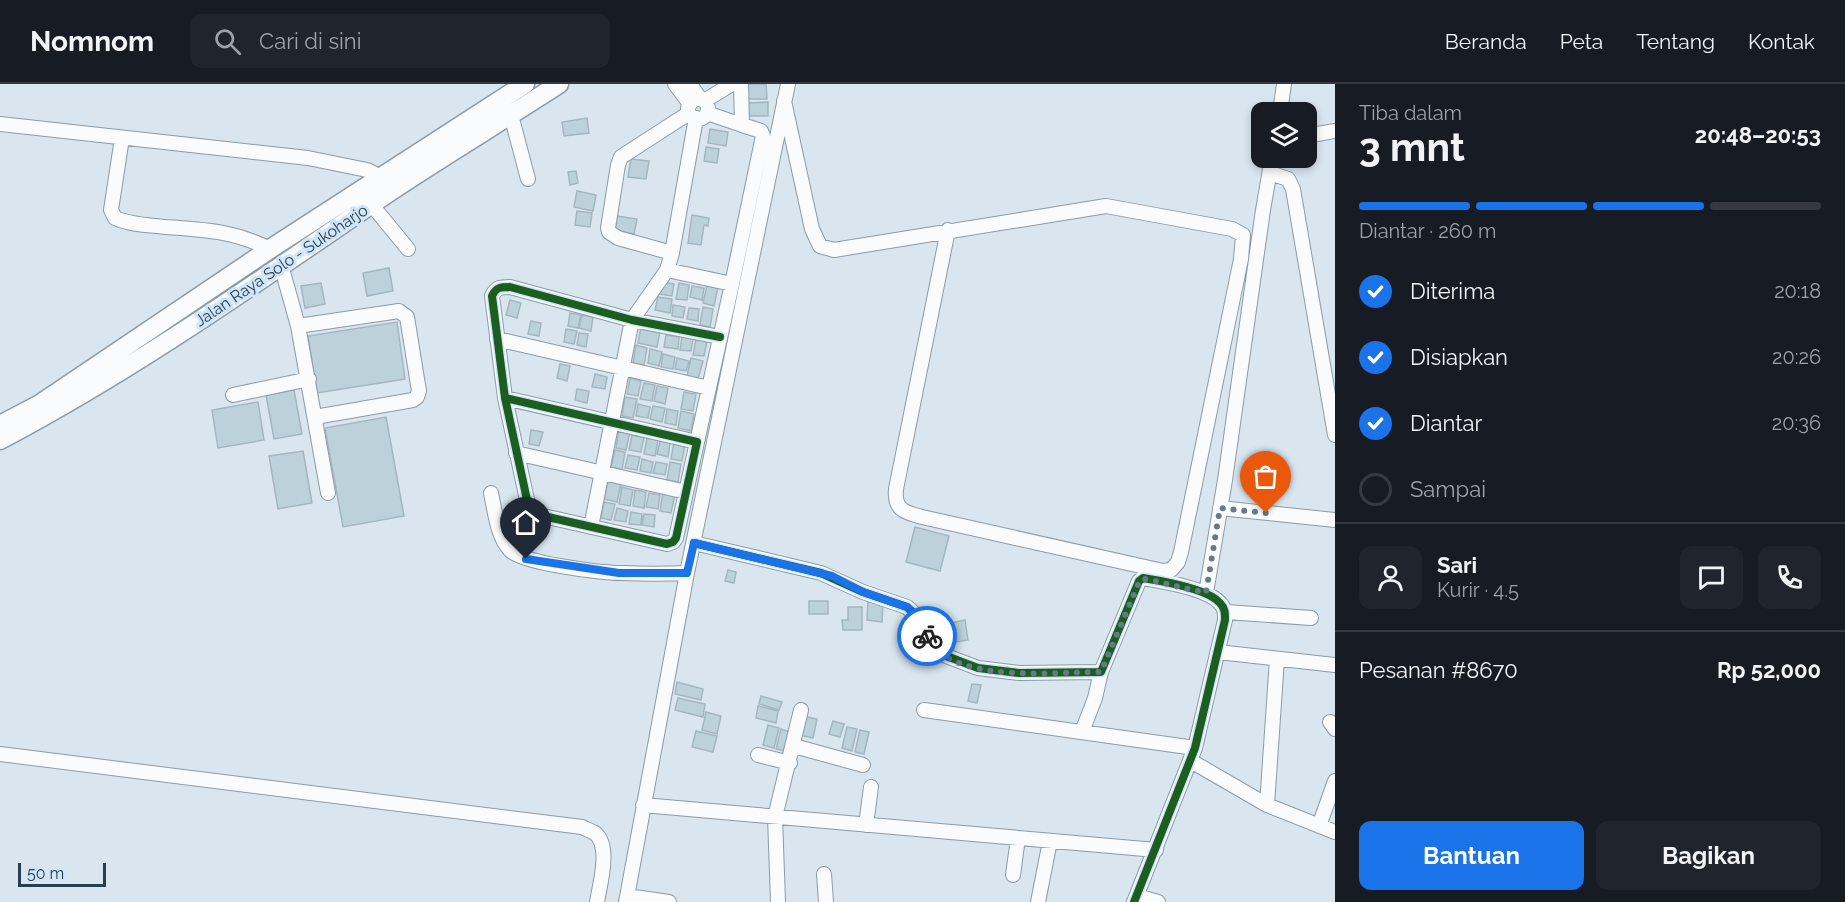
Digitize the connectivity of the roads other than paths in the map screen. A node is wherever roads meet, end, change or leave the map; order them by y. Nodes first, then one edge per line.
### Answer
1 (525, 84) edge
2 (559, 84) edge
3 (675, 84) edge
4 (690, 84) edge
5 (732, 84) edge
6 (741, 84) edge
7 (788, 84) edge
8 (1284, 84) edge
9 (784, 101) junction
10 (1281, 102) edge
11 (698, 108) junction
12 (511, 115) junction
13 (0, 124) edge
14 (741, 125) junction
15 (1335, 131) edge
16 (1317, 134) edge
17 (122, 138) junction
18 (1271, 168) edge
19 (1270, 172) junction
20 (528, 179) dead end
21 (375, 192) junction
22 (948, 230) junction
23 (270, 249) junction
24 (408, 249) dead end
25 (672, 253) junction
26 (281, 265) junction
27 (667, 270) junction
28 (732, 284) junction
29 (632, 320) junction
30 (298, 326) junction
31 (720, 337) junction
32 (497, 339) junction
33 (622, 369) junction
34 (309, 379) junction
35 (709, 388) junction
36 (233, 395) dead end
37 (505, 398) junction
38 (315, 417) junction
39 (612, 422) junction
40 (0, 425) edge
41 (1335, 435) edge
42 (0, 440) edge
43 (696, 442) junction
44 (516, 453) junction
45 (602, 474) junction
46 (686, 492) junction
47 (328, 493) dead end
48 (491, 493) dead end
49 (1220, 508) junction
50 (1335, 520) edge
51 (591, 527) junction
52 (694, 543) junction
53 (687, 573) junction
54 (1206, 593) junction
55 (1226, 612) junction
56 (1311, 618) dead end
57 (1218, 652) junction
58 (1277, 659) junction
59 (1335, 665) edge
60 (1101, 672) junction
61 (801, 710) dead end
62 (924, 710) dead end
63 (1082, 732) junction
64 (794, 746) junction
65 (0, 754) edge
66 (1193, 754) junction
67 (758, 755) dead end
68 (790, 763) junction
69 (863, 765) dead end
70 (1335, 781) edge
71 (871, 787) dead end
72 (643, 805) junction
73 (1267, 805) junction
74 (776, 817) junction
75 (866, 825) junction
76 (1319, 826) junction
77 (1335, 832) edge
78 (1018, 838) junction
79 (1050, 841) junction
80 (1156, 850) junction
81 (824, 873) dead end
82 (1013, 875) dead end
83 (627, 899) edge
84 (1135, 899) edge
85 (597, 902) edge
86 (669, 902) edge
87 (778, 902) edge
88 (826, 902) edge
89 (1038, 902) edge
90 (1158, 902) edge

1 - 21 main road, Jalan Raya Solo - Sukoharjo
2 - 12 main road, Jalan Raya Solo - Sukoharjo
3 - 11 street
4 - 11 street
5 - 11 street
6 - 14 street
7 - 9 street
8 - 10 street
9 - 22 street
9 - 52 street
11 - 14 street
11 - 25 street
11 - 25 street
12 - 20 street
12 - 21 main road, Jalan Raya Solo - Sukoharjo
13 - 17 street
14 - 28 street
15 - 16 street
17 - 21 street
17 - 23 street
18 - 19 street
19 - 41 street
19 - 49 street
21 - 23 main road, Jalan Raya Solo - Sukoharjo
21 - 24 street
21 - 26 main road, Jalan Raya Solo - Sukoharjo
22 - 22 street
23 - 26 main road
23 - 40 main road, Jalan Raya Solo - Sukoharjo
25 - 27 street
26 - 30 street
26 - 42 main road, Jalan Raya Solo - Sukoharjo
27 - 28 street
27 - 29 street
28 - 31 street
29 - 31 street
29 - 32 street
29 - 33 street
30 - 34 street
30 - 38 street
31 - 35 street
32 - 33 street
32 - 37 street
33 - 35 street
33 - 39 street
34 - 36 street
34 - 38 street
35 - 43 street
37 - 39 street
37 - 44 street
38 - 47 street
39 - 43 street
39 - 45 street
43 - 46 street
44 - 45 street
44 - 51 street
45 - 46 street
45 - 51 street
46 - 51 street
48 - 53 street
49 - 50 street
49 - 54 street
52 - 53 street
52 - 60 street
53 - 72 street
54 - 55 street
54 - 60 street
55 - 56 street
55 - 57 street
57 - 58 street
57 - 66 street
58 - 59 street
58 - 73 street
60 - 63 street
61 - 64 street
62 - 63 street
63 - 66 street
64 - 68 street
64 - 69 street
65 - 85 street
66 - 73 street
66 - 80 street
67 - 68 street
68 - 74 street
70 - 76 street
71 - 75 street
72 - 74 street
72 - 83 street
73 - 76 street
74 - 75 street
74 - 87 street
75 - 78 street
76 - 77 street
78 - 79 street
78 - 82 street
79 - 80 street
79 - 89 street
80 - 84 street
81 - 88 street
83 - 86 street
84 - 90 street

